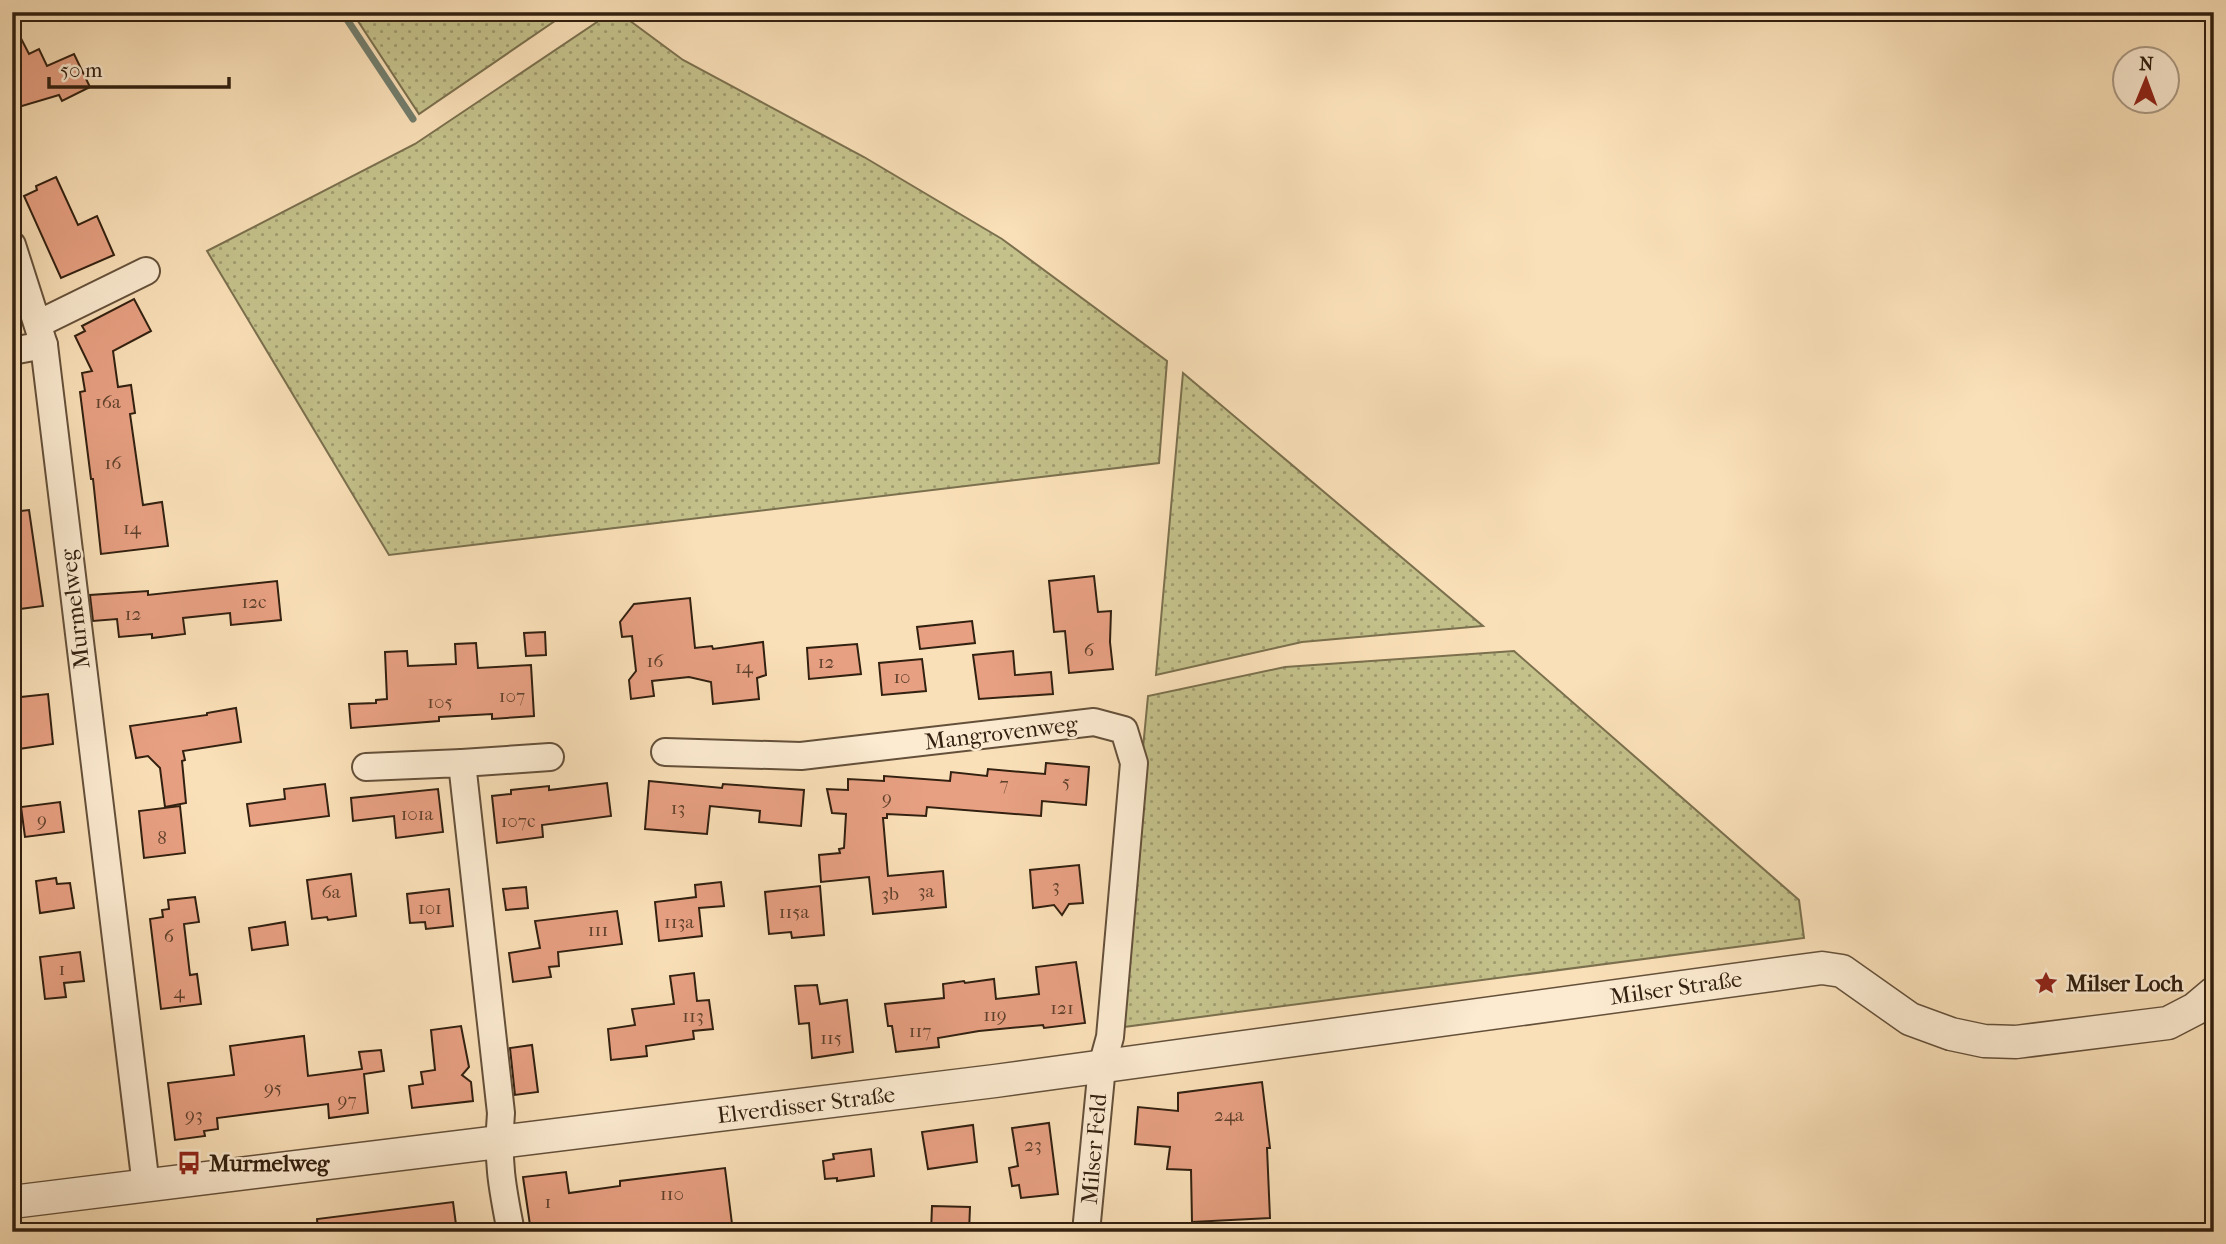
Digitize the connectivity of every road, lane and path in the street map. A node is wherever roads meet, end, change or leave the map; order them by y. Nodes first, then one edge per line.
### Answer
1 (12, 245) edge
2 (146, 271) dead end
3 (41, 335) junction
4 (12, 351) edge
5 (665, 752) dead end
6 (550, 757) dead end
7 (462, 763) junction
8 (366, 767) dead end
9 (2214, 993) edge
10 (1108, 1066) junction
11 (498, 1144) junction
12 (146, 1186) junction
13 (12, 1202) edge
14 (511, 1232) edge
15 (1086, 1232) edge

1 - 3 street, Murmelweg
2 - 3 street
3 - 4 street
3 - 12 street, Murmelweg
5 - 10 street, Mangrovenweg
6 - 7 street
7 - 8 street
7 - 11 street
9 - 10 street, Milser Straße
10 - 11 street, Elverdisser Straße
10 - 15 street, Milser Feld
11 - 12 street, Elverdisser Straße
11 - 14 street
12 - 13 street, Elverdisser Straße

